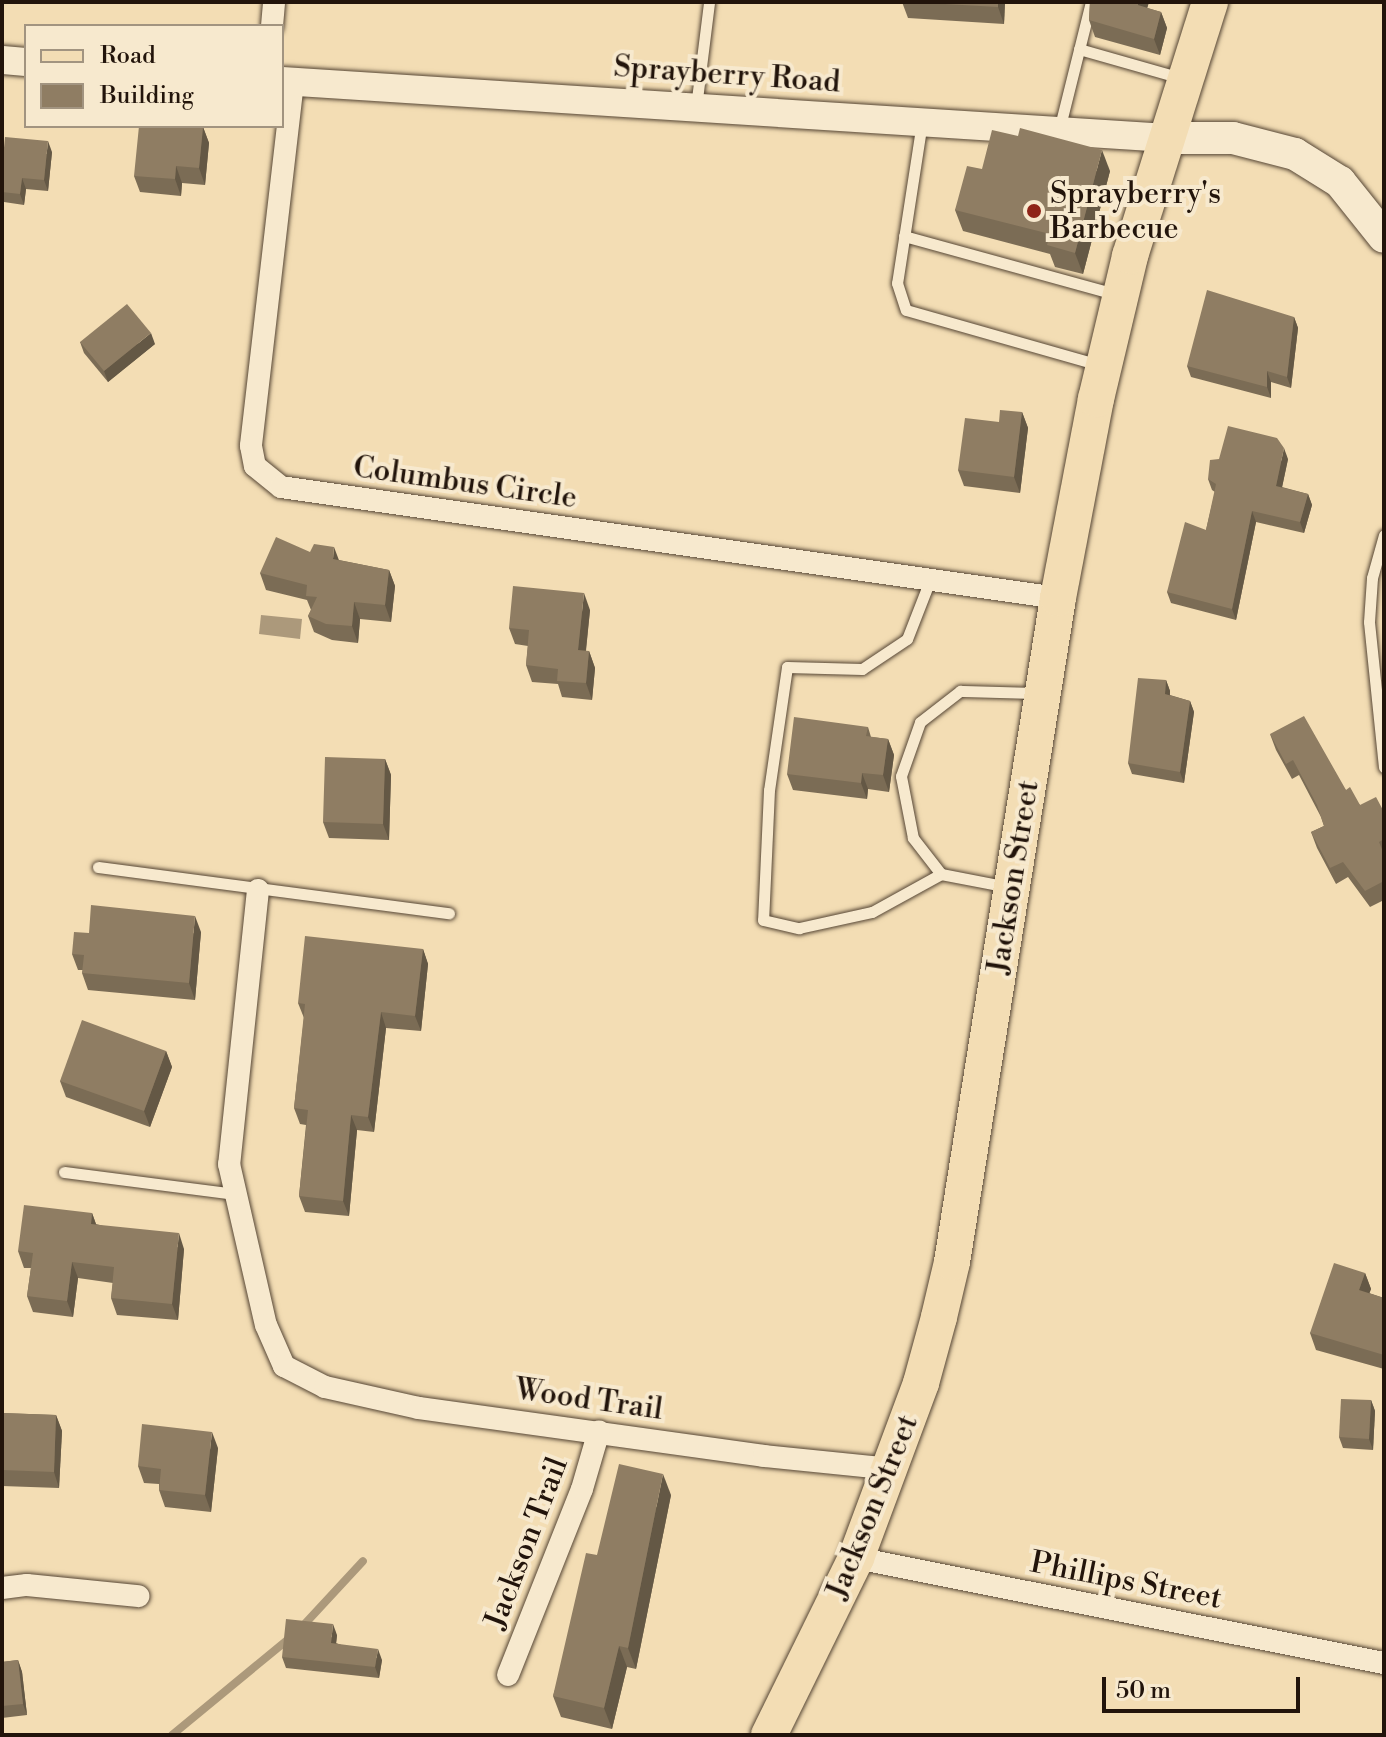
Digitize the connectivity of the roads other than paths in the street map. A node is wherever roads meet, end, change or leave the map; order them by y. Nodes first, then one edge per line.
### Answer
1 (274, 2) edge
2 (709, 2) edge
3 (1091, 2) edge
4 (1210, 2) edge
5 (272, 24) edge
6 (1079, 49) junction
7 (2, 60) edge
8 (24, 62) edge
9 (1185, 79) junction
10 (288, 81) edge
11 (696, 108) junction
12 (284, 120) edge
13 (922, 122) junction
14 (283, 128) edge
15 (1059, 131) junction
16 (1167, 138) junction
17 (904, 236) junction
18 (1384, 237) edge
19 (1120, 295) junction
20 (1104, 366) junction
21 (1384, 535) edge
22 (930, 580) junction
23 (1058, 598) junction
24 (1042, 694) junction
25 (1384, 767) edge
26 (98, 867) dead end
27 (941, 874) junction
28 (1012, 888) junction
29 (258, 890) junction
30 (449, 913) dead end
31 (64, 1172) dead end
32 (236, 1194) junction
33 (599, 1431) junction
34 (892, 1469) junction
35 (856, 1558) junction
36 (2, 1588) edge
37 (138, 1596) dead end
38 (1384, 1663) edge
39 (508, 1675) dead end
40 (769, 1735) edge

1 - 5 street
2 - 11 lane
3 - 6 lane
4 - 9 main road, Jackson Street
6 - 9 lane
6 - 15 lane
7 - 8 street
9 - 16 main road, Jackson Street
10 - 11 street, Sprayberry Road
10 - 12 street, Columbus Circle
11 - 13 street, Sprayberry Road
13 - 15 street, Sprayberry Road
13 - 17 lane
14 - 22 street, Columbus Circle
15 - 16 street, Sprayberry Road
16 - 18 main road
16 - 19 main road, Jackson Street
17 - 19 lane
17 - 20 lane
19 - 20 main road, Jackson Street
20 - 23 main road, Jackson Street
21 - 25 lane
22 - 23 street, Columbus Circle
22 - 27 lane
23 - 24 main road, Jackson Street
24 - 27 lane
24 - 28 main road, Jackson Street
26 - 29 lane
27 - 28 lane
28 - 34 main road, Jackson Street
29 - 30 lane
29 - 32 street
31 - 32 lane
32 - 33 street, Wood Trail
33 - 34 street, Wood Trail
33 - 39 street, Jackson Trail
34 - 35 main road, Jackson Street
35 - 38 street, Phillips Street
35 - 40 main road, Jackson Street
36 - 37 street

